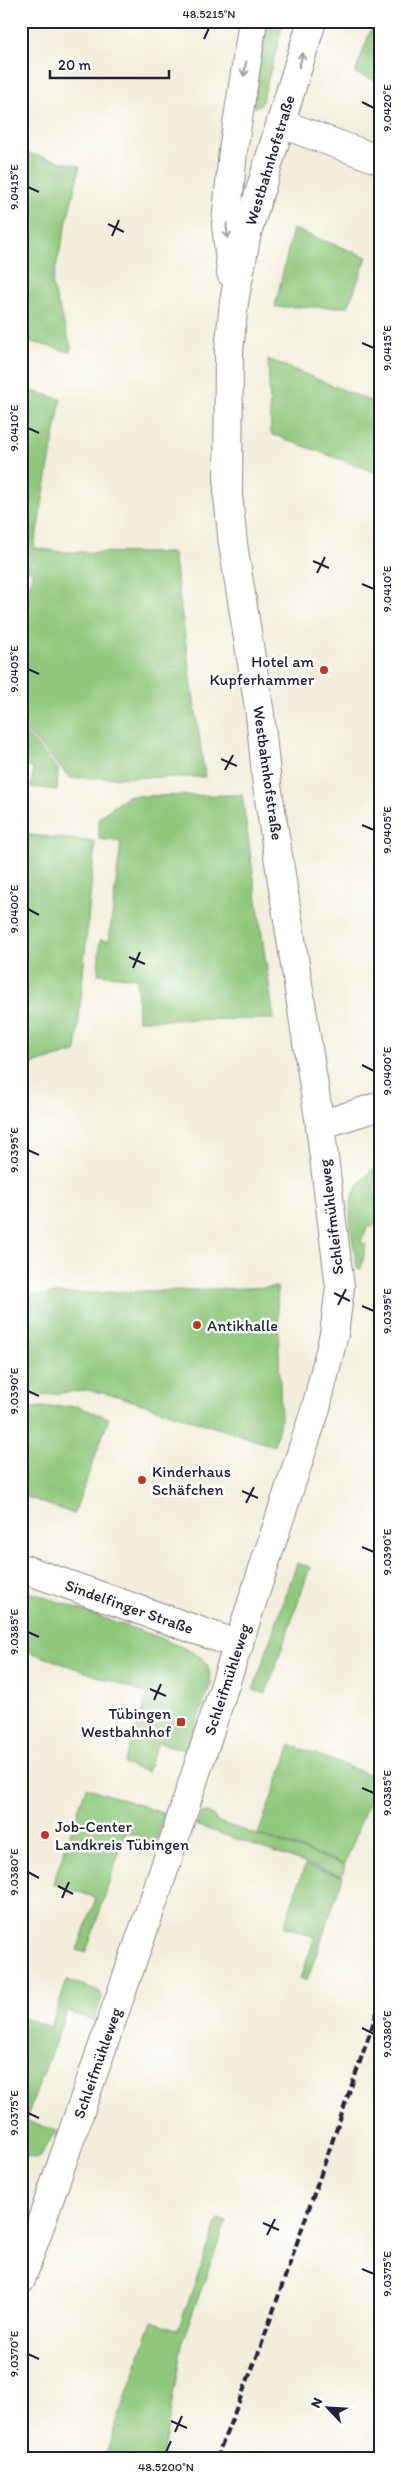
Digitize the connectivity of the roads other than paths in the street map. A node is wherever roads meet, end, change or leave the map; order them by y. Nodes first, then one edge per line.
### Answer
1 (253, 21) edge
2 (312, 21) edge
3 (282, 124) junction
4 (380, 160) edge
5 (234, 302) junction
6 (380, 1106) edge
7 (320, 1125) junction
8 (21, 1568) edge
9 (238, 1645) junction
10 (21, 2280) edge

1 -> 5 street, Westbahnhofstraße
3 -> 2 street, Westbahnhofstraße
3 - 4 street
3 - 5 street, Westbahnhofstraße
5 - 7 street, Westbahnhofstraße
6 - 7 street
7 - 9 street, Schleifmühleweg
8 - 9 street, Sindelfinger Straße
9 - 10 street, Schleifmühleweg

